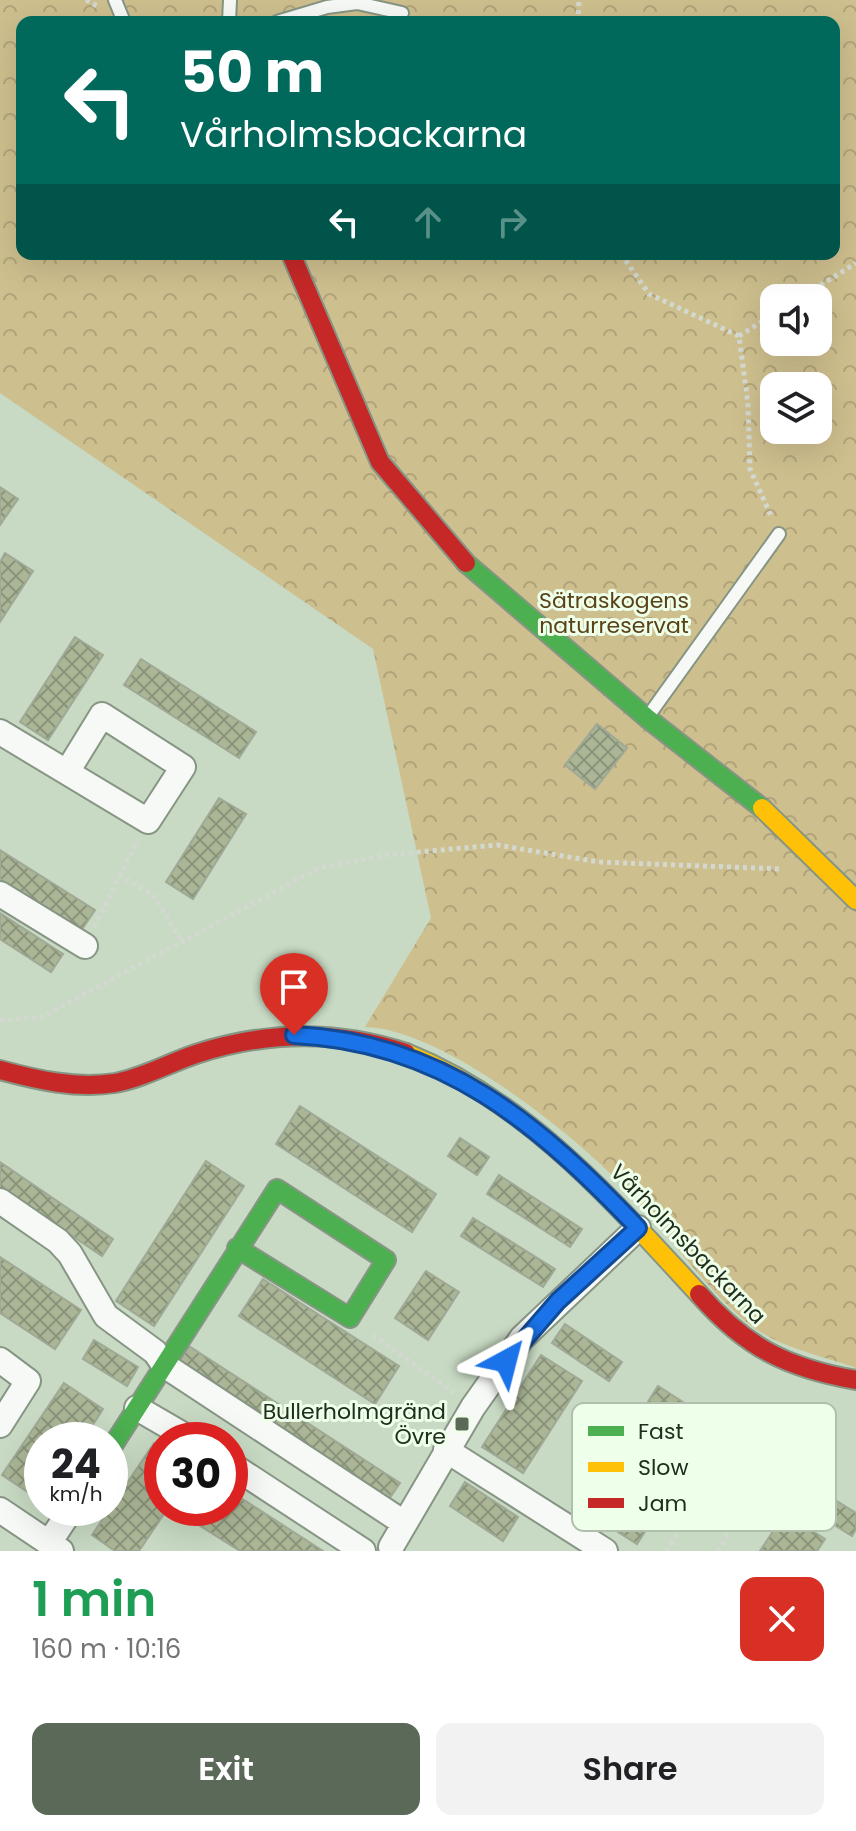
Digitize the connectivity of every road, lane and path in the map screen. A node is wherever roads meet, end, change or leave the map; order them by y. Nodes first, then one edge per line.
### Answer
1 (402, 13) dead end
2 (297, 16) edge
3 (294, 260) edge
4 (625, 260) edge
5 (856, 263) edge
6 (822, 284) edge
7 (760, 323) edge
8 (739, 336) junction
9 (779, 534) joint
10 (647, 718) junction
11 (0, 732) edge
12 (67, 772) junction
13 (148, 821) junction
14 (826, 870) junction
15 (119, 874) junction
16 (0, 894) edge
17 (856, 900) edge
18 (182, 942) junction
19 (85, 946) joint
20 (0, 1020) edge
21 (0, 1070) edge
22 (0, 1201) edge
23 (638, 1228) junction
24 (237, 1248) junction
25 (350, 1318) junction
26 (0, 1360) edge
27 (164, 1365) junction
28 (856, 1380) edge
29 (473, 1407) junction
30 (137, 1408) junction
31 (128, 1422) edge
32 (161, 1422) edge
33 (0, 1425) edge
34 (446, 1450) junction
35 (248, 1476) edge
36 (0, 1510) edge
37 (404, 1523) junction
38 (64, 1526) edge
39 (572, 1530) edge
40 (574, 1531) edge
41 (679, 1531) edge
42 (730, 1531) edge
43 (55, 1547) edge
44 (395, 1550) edge
45 (363, 1551) edge
46 (605, 1551) edge
47 (666, 1551) edge
48 (718, 1551) edge

1 - 2 lane
3 - 10 street
4 - 8 path
5 - 6 path
7 - 8 path
8 - 9 path
9 - 10 lane
10 - 14 street
11 - 12 street
12 - 13 street
12 - 13 street
13 - 15 path
14 - 17 street
14 - 18 path
15 - 18 path
15 - 19 path
16 - 19 street
18 - 20 path
21 - 23 street, Vårholmsbackarna
22 - 27 street
23 - 28 street, Vårholmsbackarna
23 - 29 street
24 - 25 street
24 - 25 street
24 - 27 street
25 - 29 path
26 - 33 street
27 - 30 street
27 - 37 street
29 - 34 street
30 - 31 street
30 - 32 street
34 - 37 street
34 - 39 street
35 - 45 street
36 - 43 street
37 - 44 street
38 - 43 street
40 - 46 street
41 - 47 path
42 - 48 path

